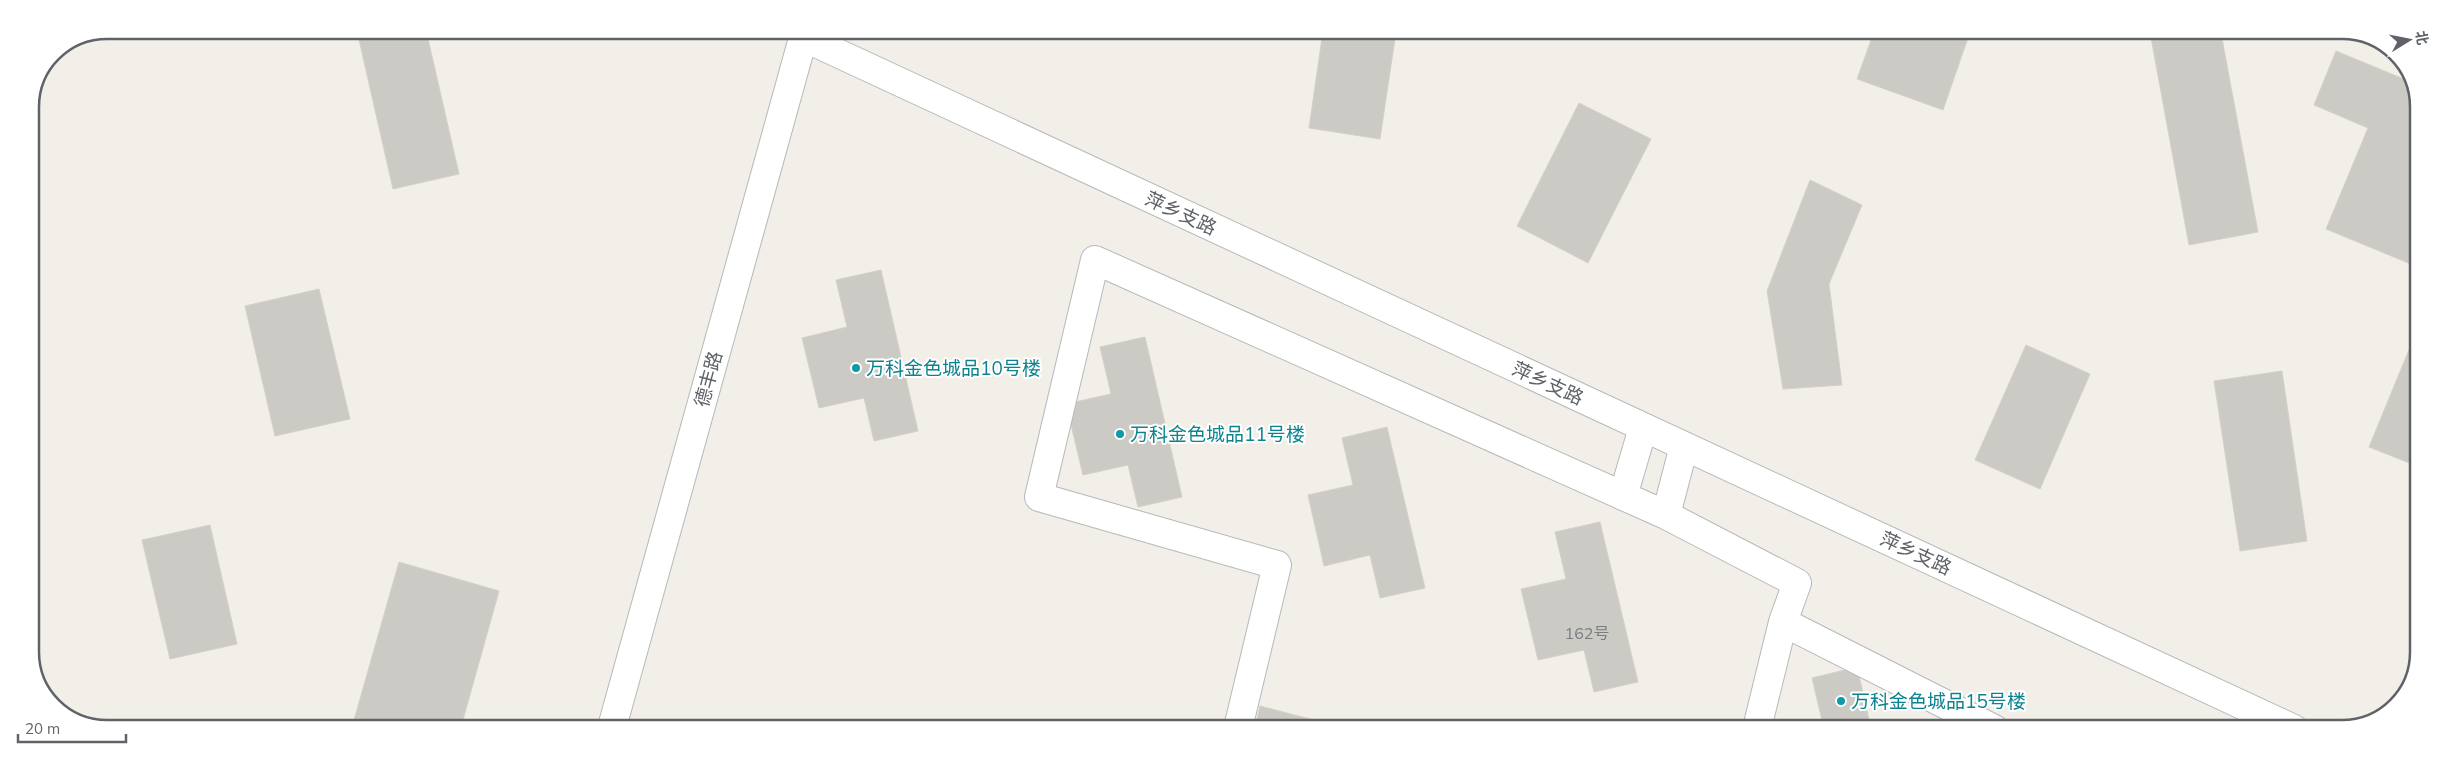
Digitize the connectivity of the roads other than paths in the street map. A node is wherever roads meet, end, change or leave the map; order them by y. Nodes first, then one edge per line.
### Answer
1 (803, 39) edge
2 (815, 39) edge
3 (1643, 428) junction
4 (1684, 446) junction
5 (1623, 496) junction
6 (1666, 515) junction
7 (1783, 622) junction
8 (614, 720) edge
9 (1240, 720) edge
10 (1759, 720) edge
11 (1976, 720) edge
12 (2275, 720) edge

1 - 8 street, 德丰路
2 - 3 street, 萍乡支路
3 - 4 street, 萍乡支路
3 - 5 street
4 - 6 street
4 - 12 street, 萍乡支路
5 - 6 street
5 - 9 street
6 - 7 street
7 - 10 street
7 - 11 street

